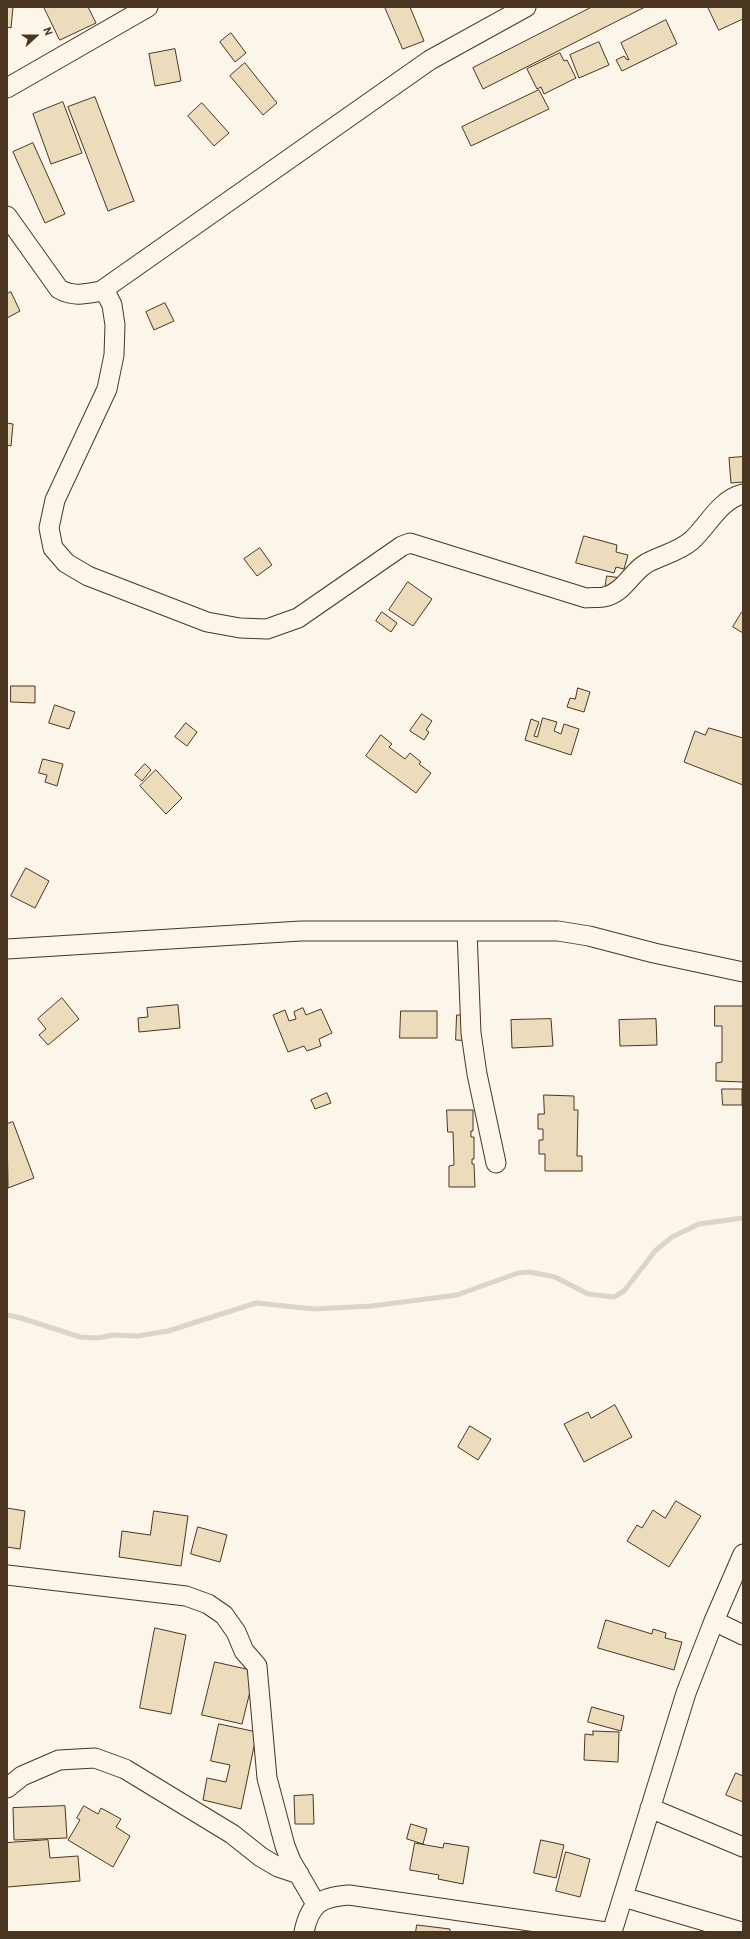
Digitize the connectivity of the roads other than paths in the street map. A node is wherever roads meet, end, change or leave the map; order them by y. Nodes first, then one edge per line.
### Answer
1 (148, 7) edge
2 (526, 7) edge
3 (7, 88) edge
4 (7, 216) edge
5 (101, 291) junction
6 (743, 494) edge
7 (467, 931) junction
8 (7, 949) edge
9 (743, 972) edge
10 (496, 1163) dead end
11 (743, 1554) edge
12 (7, 1575) edge
13 (714, 1621) junction
14 (743, 1634) edge
15 (7, 1788) edge
16 (650, 1808) junction
17 (743, 1847) edge
18 (300, 1874) junction
19 (623, 1898) junction
20 (316, 1904) junction
21 (304, 1932) edge
22 (606, 1932) edge
23 (612, 1932) edge
24 (742, 1932) edge

1 - 3 street
2 - 5 street
4 - 5 street
5 - 6 street
7 - 8 street
7 - 9 street
7 - 10 street
11 - 13 street
12 - 18 street
13 - 14 street
13 - 16 street
15 - 18 street
16 - 17 street
16 - 19 street
18 - 20 street
19 - 23 street
19 - 24 street
20 - 21 street
20 - 22 street

